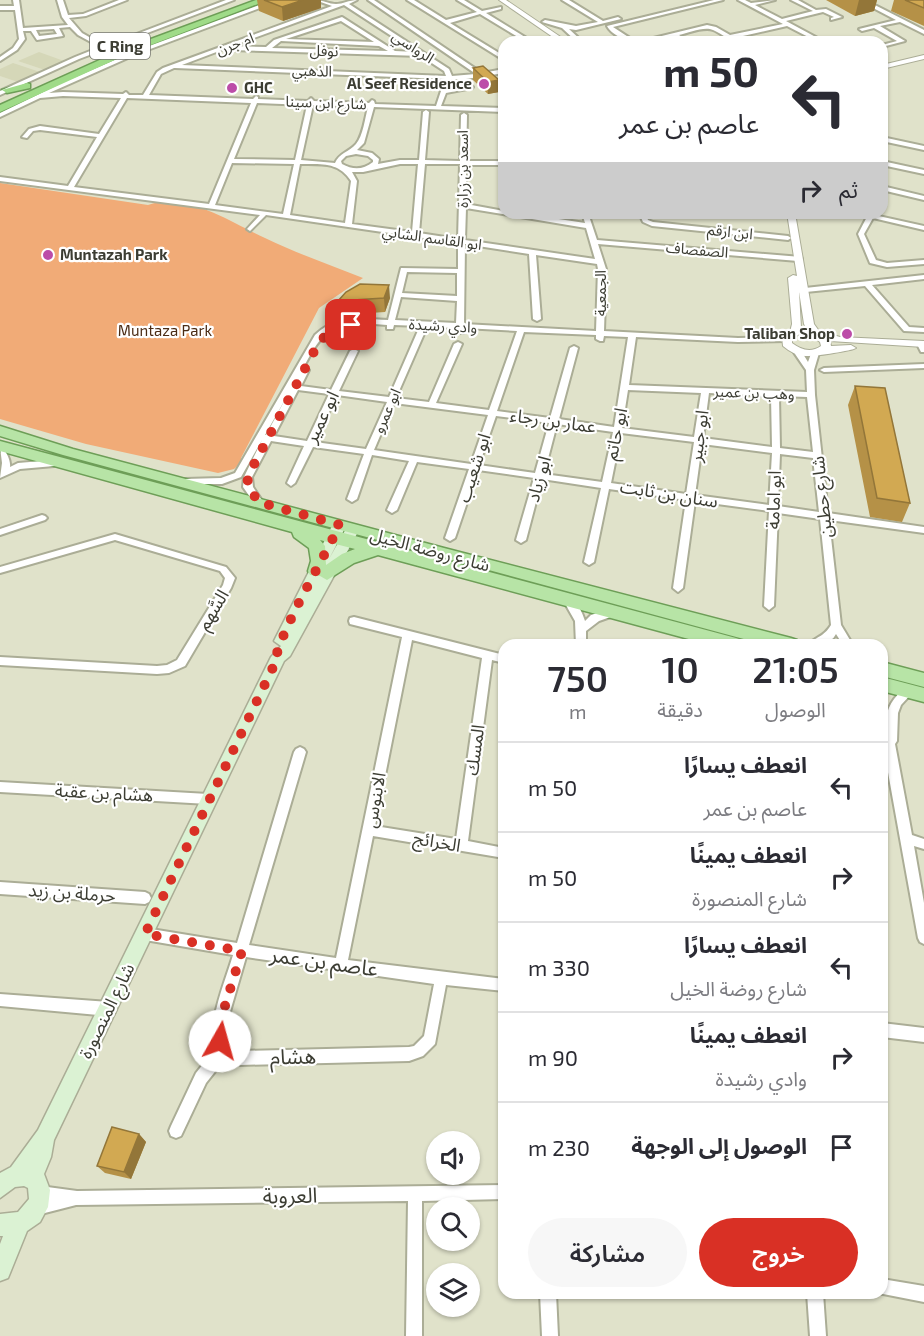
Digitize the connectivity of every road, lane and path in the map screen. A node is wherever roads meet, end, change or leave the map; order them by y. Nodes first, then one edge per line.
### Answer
1 (2, 0) edge
2 (16, 0) edge
3 (60, 0) edge
4 (92, 0) edge
5 (124, 0) edge
6 (231, 0) edge
7 (242, 0) edge
8 (270, 0) edge
9 (278, 0) edge
10 (318, 0) edge
11 (354, 0) edge
12 (371, 0) edge
13 (410, 0) edge
14 (460, 0) edge
15 (502, 0) edge
16 (513, 0) edge
17 (565, 0) edge
18 (703, 0) edge
19 (720, 0) edge
20 (742, 0) edge
21 (772, 0) edge
22 (794, 0) edge
23 (861, 0) edge
24 (261, 1) edge
25 (692, 1) edge
26 (344, 3) junction
27 (751, 5) junction
28 (337, 6) junction
29 (2, 8) edge
30 (18, 8) junction
31 (499, 8) dead end
32 (96, 10) junction
33 (814, 10) dead end
34 (481, 12) junction
35 (203, 14) junction
36 (65, 17) junction
37 (833, 19) dead end
38 (901, 20) junction
39 (781, 21) junction
40 (296, 22) junction
41 (446, 22) junction
42 (545, 22) junction
43 (602, 22) junction
44 (788, 24) junction
45 (69, 26) junction
46 (875, 26) junction
47 (314, 27) junction
48 (163, 29) junction
49 (307, 29) junction
50 (862, 29) dead end
51 (22, 30) junction
52 (574, 30) junction
53 (924, 32) edge
54 (674, 34) junction
55 (130, 36) junction
56 (520, 36) edge
57 (556, 36) edge
58 (566, 36) edge
59 (577, 36) edge
60 (623, 36) edge
61 (666, 36) edge
62 (677, 36) edge
63 (727, 36) edge
64 (734, 36) edge
65 (811, 36) edge
66 (276, 40) junction
67 (380, 44) junction
68 (888, 45) edge
69 (104, 47) junction
70 (224, 48) junction
71 (267, 50) junction
72 (127, 51) junction
73 (395, 54) junction
74 (424, 54) junction
75 (498, 54) edge
76 (924, 56) edge
77 (0, 59) edge
78 (101, 62) junction
79 (115, 62) junction
80 (888, 64) edge
81 (73, 65) junction
82 (175, 66) junction
83 (498, 72) edge
84 (482, 75) junction
85 (449, 77) junction
86 (463, 78) junction
87 (64, 84) junction
88 (444, 92) junction
89 (125, 95) junction
90 (40, 96) junction
91 (146, 96) junction
92 (256, 99) junction
93 (310, 101) junction
94 (1, 102) edge
95 (372, 103) junction
96 (439, 106) junction
97 (498, 108) edge
98 (426, 112) dead end
99 (464, 115) dead end
100 (25, 136) dead end
101 (100, 136) junction
102 (888, 140) edge
103 (361, 143) junction
104 (924, 148) edge
105 (350, 153) junction
106 (373, 156) junction
107 (231, 161) junction
108 (297, 162) junction
109 (339, 162) junction
110 (400, 162) junction
111 (421, 162) junction
112 (463, 163) junction
113 (498, 163) edge
114 (888, 165) edge
115 (370, 168) junction
116 (347, 170) junction
117 (924, 172) edge
118 (0, 180) edge
119 (354, 182) junction
120 (70, 189) junction
121 (888, 192) edge
122 (924, 198) edge
123 (211, 206) junction
124 (463, 206) junction
125 (498, 212) edge
126 (265, 213) junction
127 (286, 216) junction
128 (888, 218) edge
129 (544, 219) edge
130 (587, 219) edge
131 (644, 219) edge
132 (786, 219) edge
133 (791, 219) edge
134 (869, 219) edge
135 (348, 225) junction
136 (589, 226) junction
137 (924, 228) edge
138 (250, 229) dead end
139 (415, 235) junction
140 (788, 238) junction
141 (462, 242) junction
142 (596, 242) junction
143 (532, 252) junction
144 (794, 258) junction
145 (600, 262) junction
146 (924, 262) edge
147 (462, 271) junction
148 (922, 279) edge
149 (867, 284) junction
150 (799, 291) junction
151 (398, 295) junction
152 (461, 299) junction
153 (537, 319) dead end
154 (391, 325) junction
155 (424, 327) junction
156 (460, 329) junction
157 (924, 330) edge
158 (520, 332) junction
159 (795, 332) junction
160 (817, 335) junction
161 (600, 337) junction
162 (632, 338) junction
163 (458, 344) dead end
164 (791, 346) junction
165 (574, 348) dead end
166 (923, 348) edge
167 (354, 351) dead end
168 (820, 352) junction
169 (924, 366) edge
170 (810, 370) junction
171 (824, 370) dead end
172 (292, 387) junction
173 (626, 387) junction
174 (705, 391) junction
175 (334, 392) junction
176 (775, 394) junction
177 (811, 395) junction
178 (392, 399) junction
179 (432, 404) junction
180 (492, 412) junction
181 (555, 421) junction
182 (618, 429) junction
183 (0, 431) edge
184 (265, 438) junction
185 (699, 439) junction
186 (308, 444) junction
187 (0, 448) edge
188 (776, 450) junction
189 (369, 452) junction
190 (818, 456) junction
191 (414, 458) junction
192 (60, 463) junction
193 (473, 467) junction
194 (2, 474) edge
195 (540, 474) junction
196 (185, 482) junction
197 (291, 483) dead end
198 (605, 484) junction
199 (690, 497) junction
200 (352, 499) dead end
201 (258, 502) junction
202 (774, 509) junction
203 (392, 510) dead end
204 (824, 515) junction
205 (42, 518) dead end
206 (285, 525) junction
207 (924, 530) edge
208 (0, 532) edge
209 (343, 533) junction
210 (450, 538) dead end
211 (521, 540) dead end
212 (380, 550) junction
213 (589, 562) dead end
214 (0, 570) edge
215 (322, 572) junction
216 (678, 588) dead end
217 (568, 600) junction
218 (769, 606) dead end
219 (612, 612) junction
220 (354, 621) dead end
221 (836, 625) junction
222 (582, 629) junction
223 (408, 635) junction
224 (581, 639) edge
225 (713, 639) edge
226 (767, 639) edge
227 (825, 639) edge
228 (844, 639) edge
229 (489, 655) junction
230 (498, 657) edge
231 (0, 661) edge
232 (888, 672) edge
233 (888, 685) edge
234 (919, 689) edge
235 (888, 742) edge
236 (891, 751) junction
237 (300, 752) dead end
238 (0, 787) edge
239 (208, 799) junction
240 (370, 830) junction
241 (907, 839) junction
242 (924, 844) edge
243 (461, 846) junction
244 (498, 852) edge
245 (0, 888) edge
246 (145, 898) dead end
247 (145, 934) junction
248 (924, 938) edge
249 (242, 951) junction
250 (341, 964) junction
251 (441, 979) junction
252 (498, 984) edge
253 (0, 1000) edge
254 (109, 1009) junction
255 (888, 1031) edge
256 (924, 1035) edge
257 (223, 1050) junction
258 (176, 1131) dead end
259 (0, 1187) edge
260 (32, 1188) junction
261 (498, 1192) edge
262 (415, 1194) junction
263 (9, 1225) edge
264 (0, 1270) edge
265 (888, 1288) edge
266 (924, 1294) edge
267 (548, 1299) edge
268 (815, 1299) edge
269 (414, 1336) edge
270 (550, 1336) edge
271 (818, 1336) edge

1 - 29 street
2 - 30 street
3 - 36 street
4 - 32 street
5 - 32 street
6 - 55 street
7 - 35 highway, C Ring
8 - 24 highway
9 - 79 street
10 - 28 street
11 - 26 street, ام جرن
12 - 84 street
13 - 41 street
14 - 34 street
15 - 57 street
16 - 42 street
17 - 43 street
18 - 25 street
19 - 60 street
20 - 27 street
21 - 27 street
22 - 33 street
23 - 38 street
24 - 72 highway, C Ring
25 - 43 street
26 - 28 street, ام جرن
26 - 74 street, الرواسي
27 - 39 street
28 - 40 street, ام جرن
29 - 30 street
30 - 51 street
31 - 34 street
32 - 36 street
34 - 41 street
34 - 56 street
35 - 48 highway, C Ring
35 - 78 highway
36 - 45 street
37 - 39 street
38 - 46 street
38 - 53 street
39 - 44 street
40 - 47 street
40 - 49 street
40 - 70 street, ام جرن
41 - 75 street
42 - 52 street
42 - 58 street
43 - 52 street
44 - 64 street
44 - 65 street
45 - 51 street
45 - 69 street
46 - 50 street
46 - 68 street
47 - 49 street
47 - 67 street
48 - 55 highway
48 - 81 highway, C Ring
49 - 66 street
51 - 77 street
52 - 59 street
54 - 61 street
54 - 62 street
54 - 63 street
55 - 69 street
66 - 67 street
66 - 71 street
67 - 73 street
69 - 94 street
70 - 71 street, نوفل
70 - 82 street, ام جرن
71 - 73 street, نوفل
72 - 78 highway, C Ring
72 - 79 highway
73 - 74 street, نوفل
74 - 85 street, الرواسي
76 - 80 street
78 - 94 highway, C Ring
79 - 87 street
81 - 94 highway, C Ring
81 - 94 highway
82 - 85 street, الذهبي
82 - 91 street, ام جرن
83 - 84 street, الذهبي
84 - 86 street, الذهبي
85 - 86 street, الذهبي
85 - 88 street, الرواسي
86 - 88 street
87 - 89 street, شارع ابن سينا
87 - 90 street
88 - 96 street, الرواسي
89 - 90 street, شارع ابن سينا
89 - 91 street, شارع ابن سينا
89 - 101 street
90 - 94 highway
91 - 92 street, شارع ابن سينا
92 - 93 street, شارع ابن سينا
92 - 107 street
93 - 95 street, شارع ابن سينا
93 - 108 street
95 - 96 street, شارع ابن سينا
95 - 103 street
96 - 97 street, شارع ابن سينا
98 - 111 street
99 - 112 street, اسعد بن زرارة
100 - 101 street
101 - 120 street
102 - 104 street
103 - 105 street
103 - 106 street
105 - 106 street
105 - 109 street
106 - 110 street
106 - 115 street
107 - 108 street
107 - 123 street
108 - 109 street
108 - 127 street
109 - 116 street
110 - 111 street
110 - 115 street
111 - 112 street
111 - 139 street
112 - 113 street
112 - 124 street, اسعد بن زرارة
114 - 117 street
115 - 116 street
115 - 119 street
116 - 119 street
118 - 120 street, ابو القاسم الشابي
119 - 135 street
120 - 123 street, ابو القاسم الشابي
121 - 122 street
123 - 126 street, ابو القاسم الشابي
124 - 125 street
124 - 141 street, اسعد بن زرارة
126 - 127 street, ابو القاسم الشابي
126 - 138 street
127 - 135 street, ابو القاسم الشابي
128 - 137 street
129 - 136 street
130 - 136 street, الجمعية
131 - 140 street, ابن ارقم
132 - 140 street
133 - 144 street
134 - 146 street
135 - 139 street, ابو القاسم الشابي
136 - 142 street, الجمعية
139 - 141 street, ابو القاسم الشابي
140 - 144 street
141 - 143 street, ابو القاسم الشابي
141 - 147 street, اسعد بن زرارة
142 - 144 street, الصفصاف
142 - 145 street, الجمعية
143 - 145 street, ابو القاسم الشابي
143 - 153 street
144 - 150 street
145 - 161 street, الجمعية
147 - 151 street
147 - 152 street, اسعد بن زرارة
148 - 149 street
149 - 150 street
149 - 157 street
150 - 159 street
150 - 160 street
151 - 152 street
151 - 154 street
152 - 156 street, اسعد بن زرارة
154 - 155 street, وادي رشيدة
154 - 172 street, وادي رشيدة
155 - 156 street, وادي رشيدة
155 - 178 street, ابو عمرو
156 - 158 street, وادي رشيدة
158 - 161 street, وادي رشيدة
158 - 180 street, ابو شعيب
159 - 160 street
159 - 164 street
160 - 166 street
160 - 168 street
161 - 162 street, وادي رشيدة
162 - 164 street, وادي رشيدة
162 - 173 street, ابو حاتم
163 - 179 street
164 - 168 street
164 - 170 street
165 - 181 street, ابو زياد
166 - 168 street
167 - 175 street, ابو عمير
168 - 170 street, شارع حطين
169 - 171 street
170 - 177 street, شارع حطين
172 - 175 street, عمار بن رجاء
172 - 184 street, وادي رشيدة
173 - 174 street, وهب بن عمير
173 - 182 street, ابو حاتم
174 - 176 street, وهب بن عمير
174 - 185 street, ابو جبير
175 - 178 street, عمار بن رجاء
175 - 186 street, ابو عمير
176 - 177 street, وهب بن عمير
176 - 188 street, ابو امامة
177 - 190 street, شارع حطين
178 - 179 street, عمار بن رجاء
178 - 189 street, ابو عمرو
179 - 180 street, عمار بن رجاء
180 - 181 street, عمار بن رجاء
180 - 193 street, ابو شعيب
181 - 182 street, عمار بن رجاء
181 - 195 street, ابو زياد
182 - 185 street, عمار بن رجاء
182 - 198 street, ابو حاتم
183 - 196 main road, شارع روضة الخيل
184 - 186 street, سنان بن ثابت
184 - 196 street, وادي رشيدة
184 - 201 street, وادي رشيدة
185 - 188 street, عمار بن رجاء
185 - 199 street, ابو جبير
186 - 189 street, سنان بن ثابت
186 - 197 street, ابو عمير
187 - 192 main road, شارع روضة الخيل
187 - 194 street
188 - 190 street, عمار بن رجاء
188 - 202 street, ابو امامة
189 - 191 street, سنان بن ثابت
189 - 200 street, ابو عمرو
190 - 204 street, شارع حطين
191 - 193 street, سنان بن ثابت
191 - 203 street
192 - 194 street
192 - 206 main road, شارع روضة الخيل
193 - 195 street, سنان بن ثابت
193 - 210 street, ابو شعيب
195 - 198 street, سنان بن ثابت
195 - 211 street, ابو زياد
196 - 201 main road, شارع روضة الخيل
198 - 199 street, سنان بن ثابت
198 - 213 street, ابو حاتم
199 - 202 street, سنان بن ثابت
199 - 216 street, ابو جبير
201 - 209 main road, شارع روضة الخيل
202 - 204 street, سنان بن ثابت
202 - 218 street, ابو امامة
204 - 207 street, سنان بن ثابت
204 - 221 street, شارع حطين
205 - 208 street
206 - 209 main road, شارع روضة الخيل
206 - 215 main road
209 - 212 main road, شارع روضة الخيل
209 - 215 main road, شارع المنصورة
209 - 226 main road, شارع روضة الخيل
212 - 215 main road
212 - 217 main road, شارع روضة الخيل
214 - 231 street, السَّهم
215 - 239 main road, شارع المنصورة
217 - 219 main road, شارع روضة الخيل
217 - 222 street
219 - 222 street
219 - 225 main road, شارع روضة الخيل
220 - 223 street
221 - 227 street
221 - 228 street, شارع حطين
222 - 224 street
223 - 229 street
223 - 240 street, الابنوس
229 - 230 street
229 - 243 street, المسك
232 - 234 main road
233 - 234 main road
234 - 236 street
235 - 236 street
236 - 241 street
237 - 249 street
238 - 239 street, هشام بن عقبة
239 - 247 main road, شارع المنصورة
240 - 243 street, الخرائج
240 - 250 street, الابنوس
241 - 242 street
241 - 248 street
243 - 244 street, الخرائج
245 - 246 street, حرملة بن زيد
247 - 249 street, عاصم بن عمر
247 - 254 main road, شارع المنصورة
249 - 250 street, عاصم بن عمر
249 - 257 street
250 - 251 street, عاصم بن عمر
251 - 252 street, عاصم بن عمر
251 - 257 street, هشام
253 - 254 street
254 - 260 main road, شارع المنصورة
255 - 256 street
257 - 258 street
259 - 260 main road
260 - 262 street, العروبة
260 - 263 main road
261 - 262 street, العروبة
262 - 269 street
263 - 264 main road
265 - 266 street
267 - 270 street
268 - 271 street

